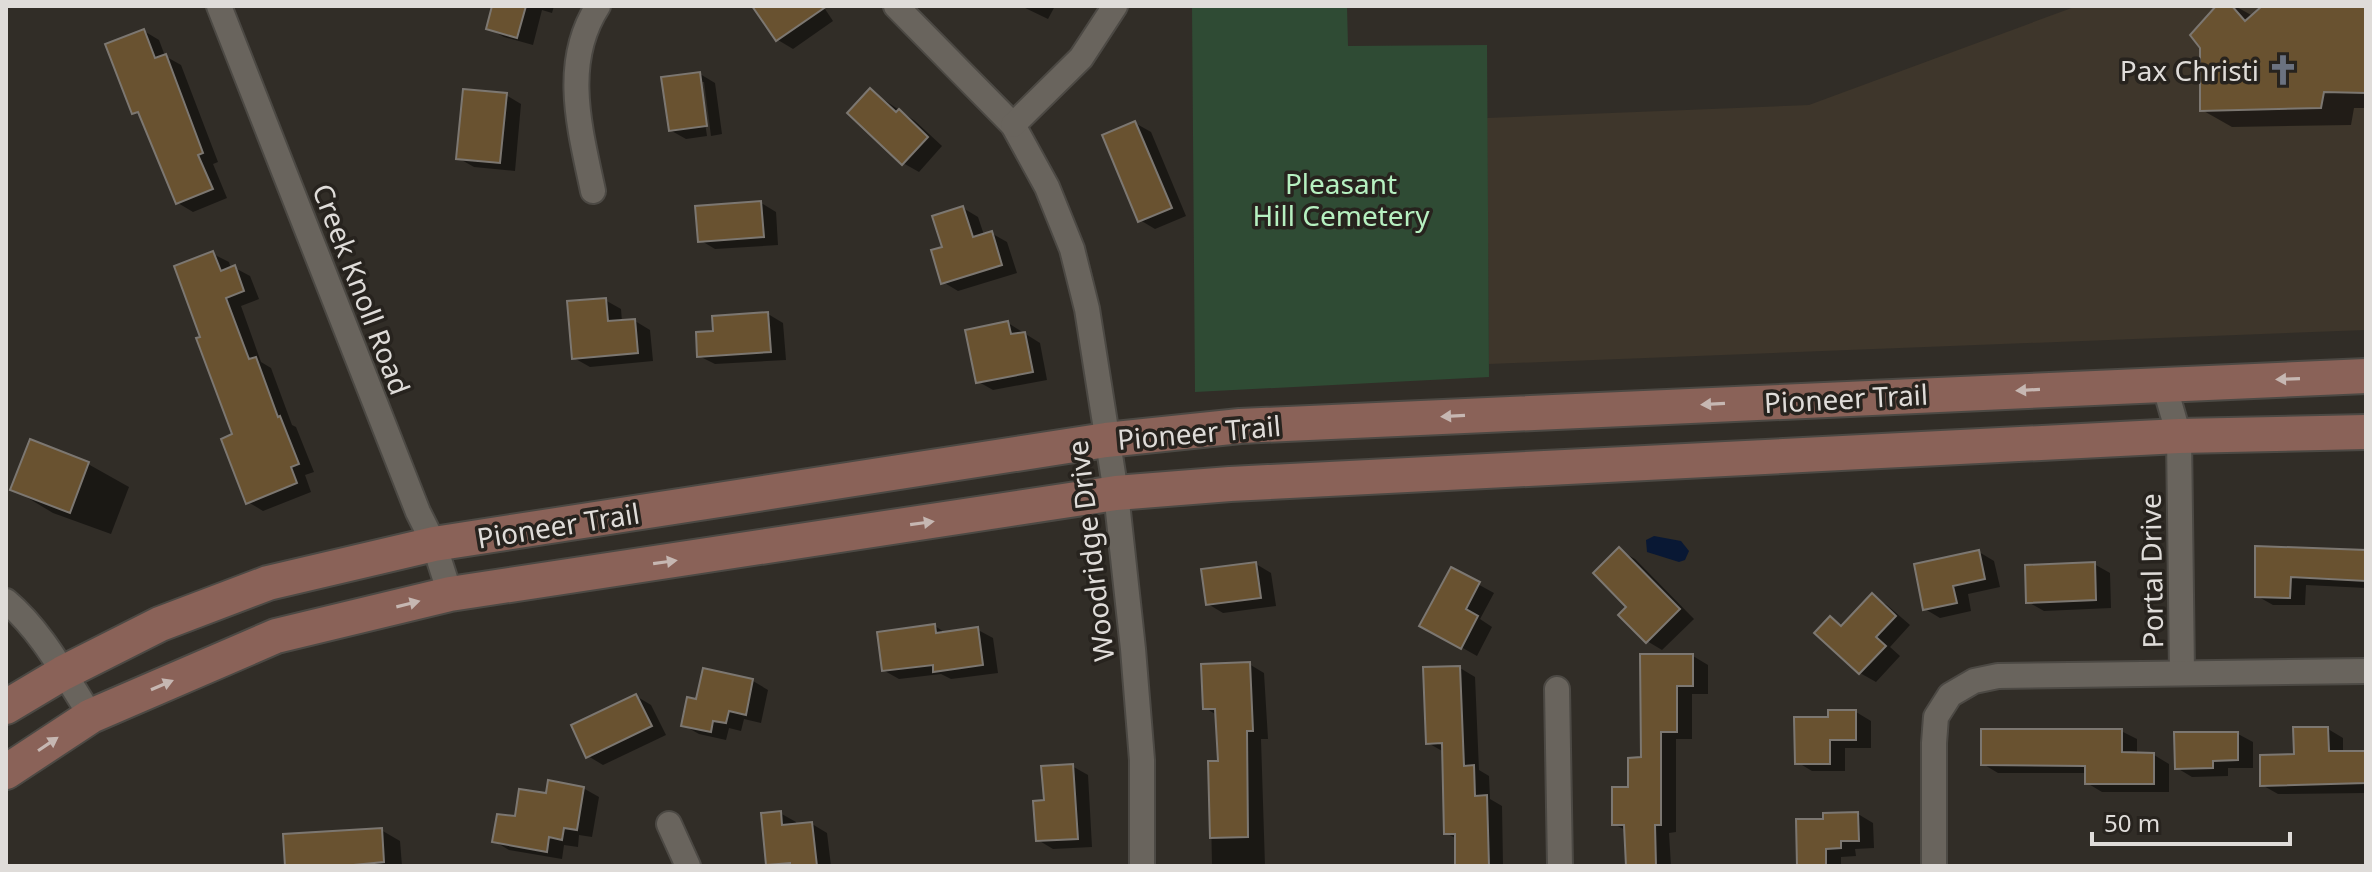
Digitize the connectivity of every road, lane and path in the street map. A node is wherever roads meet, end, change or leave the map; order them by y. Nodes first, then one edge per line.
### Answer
1 (219, 6) edge
2 (598, 6) edge
3 (896, 6) edge
4 (1115, 6) edge
5 (1013, 125) junction
6 (593, 191) dead end
7 (2366, 376) edge
8 (2164, 384) junction
9 (2366, 432) edge
10 (2179, 436) junction
11 (1106, 440) junction
12 (1116, 493) junction
13 (434, 544) junction
14 (450, 594) junction
15 (6, 601) edge
16 (2366, 671) edge
17 (63, 673) junction
18 (2182, 673) junction
19 (1557, 689) dead end
20 (6, 707) edge
21 (91, 716) junction
22 (6, 772) edge
23 (669, 824) dead end
24 (688, 866) edge
25 (1142, 866) edge
26 (1560, 866) edge
27 (1934, 866) edge

1 - 13 street, Creek Knoll Road
2 - 6 street
3 - 5 street, Woodridge Drive
4 - 5 street
5 - 11 street, Woodridge Drive
7 -> 8 main road, Pioneer Trail
8 - 10 street, Portal Drive
8 -> 11 main road, Pioneer Trail
9 - 10 main road, Pioneer Trail
10 - 12 main road, Pioneer Trail
10 - 18 street, Portal Drive
11 - 12 street, Woodridge Drive
11 - 13 main road, Pioneer Trail
14 -> 12 main road, Pioneer Trail
12 - 25 street, Woodridge Drive
13 - 14 street, Creek Knoll Road
13 - 17 main road, Pioneer Trail
21 -> 14 main road, Pioneer Trail
15 - 17 street
16 - 18 street, Portal Drive
17 - 20 main road, Pioneer Trail
17 - 21 street
18 - 27 street
19 - 26 street
22 -> 21 main road, Pioneer Trail
23 - 24 street

